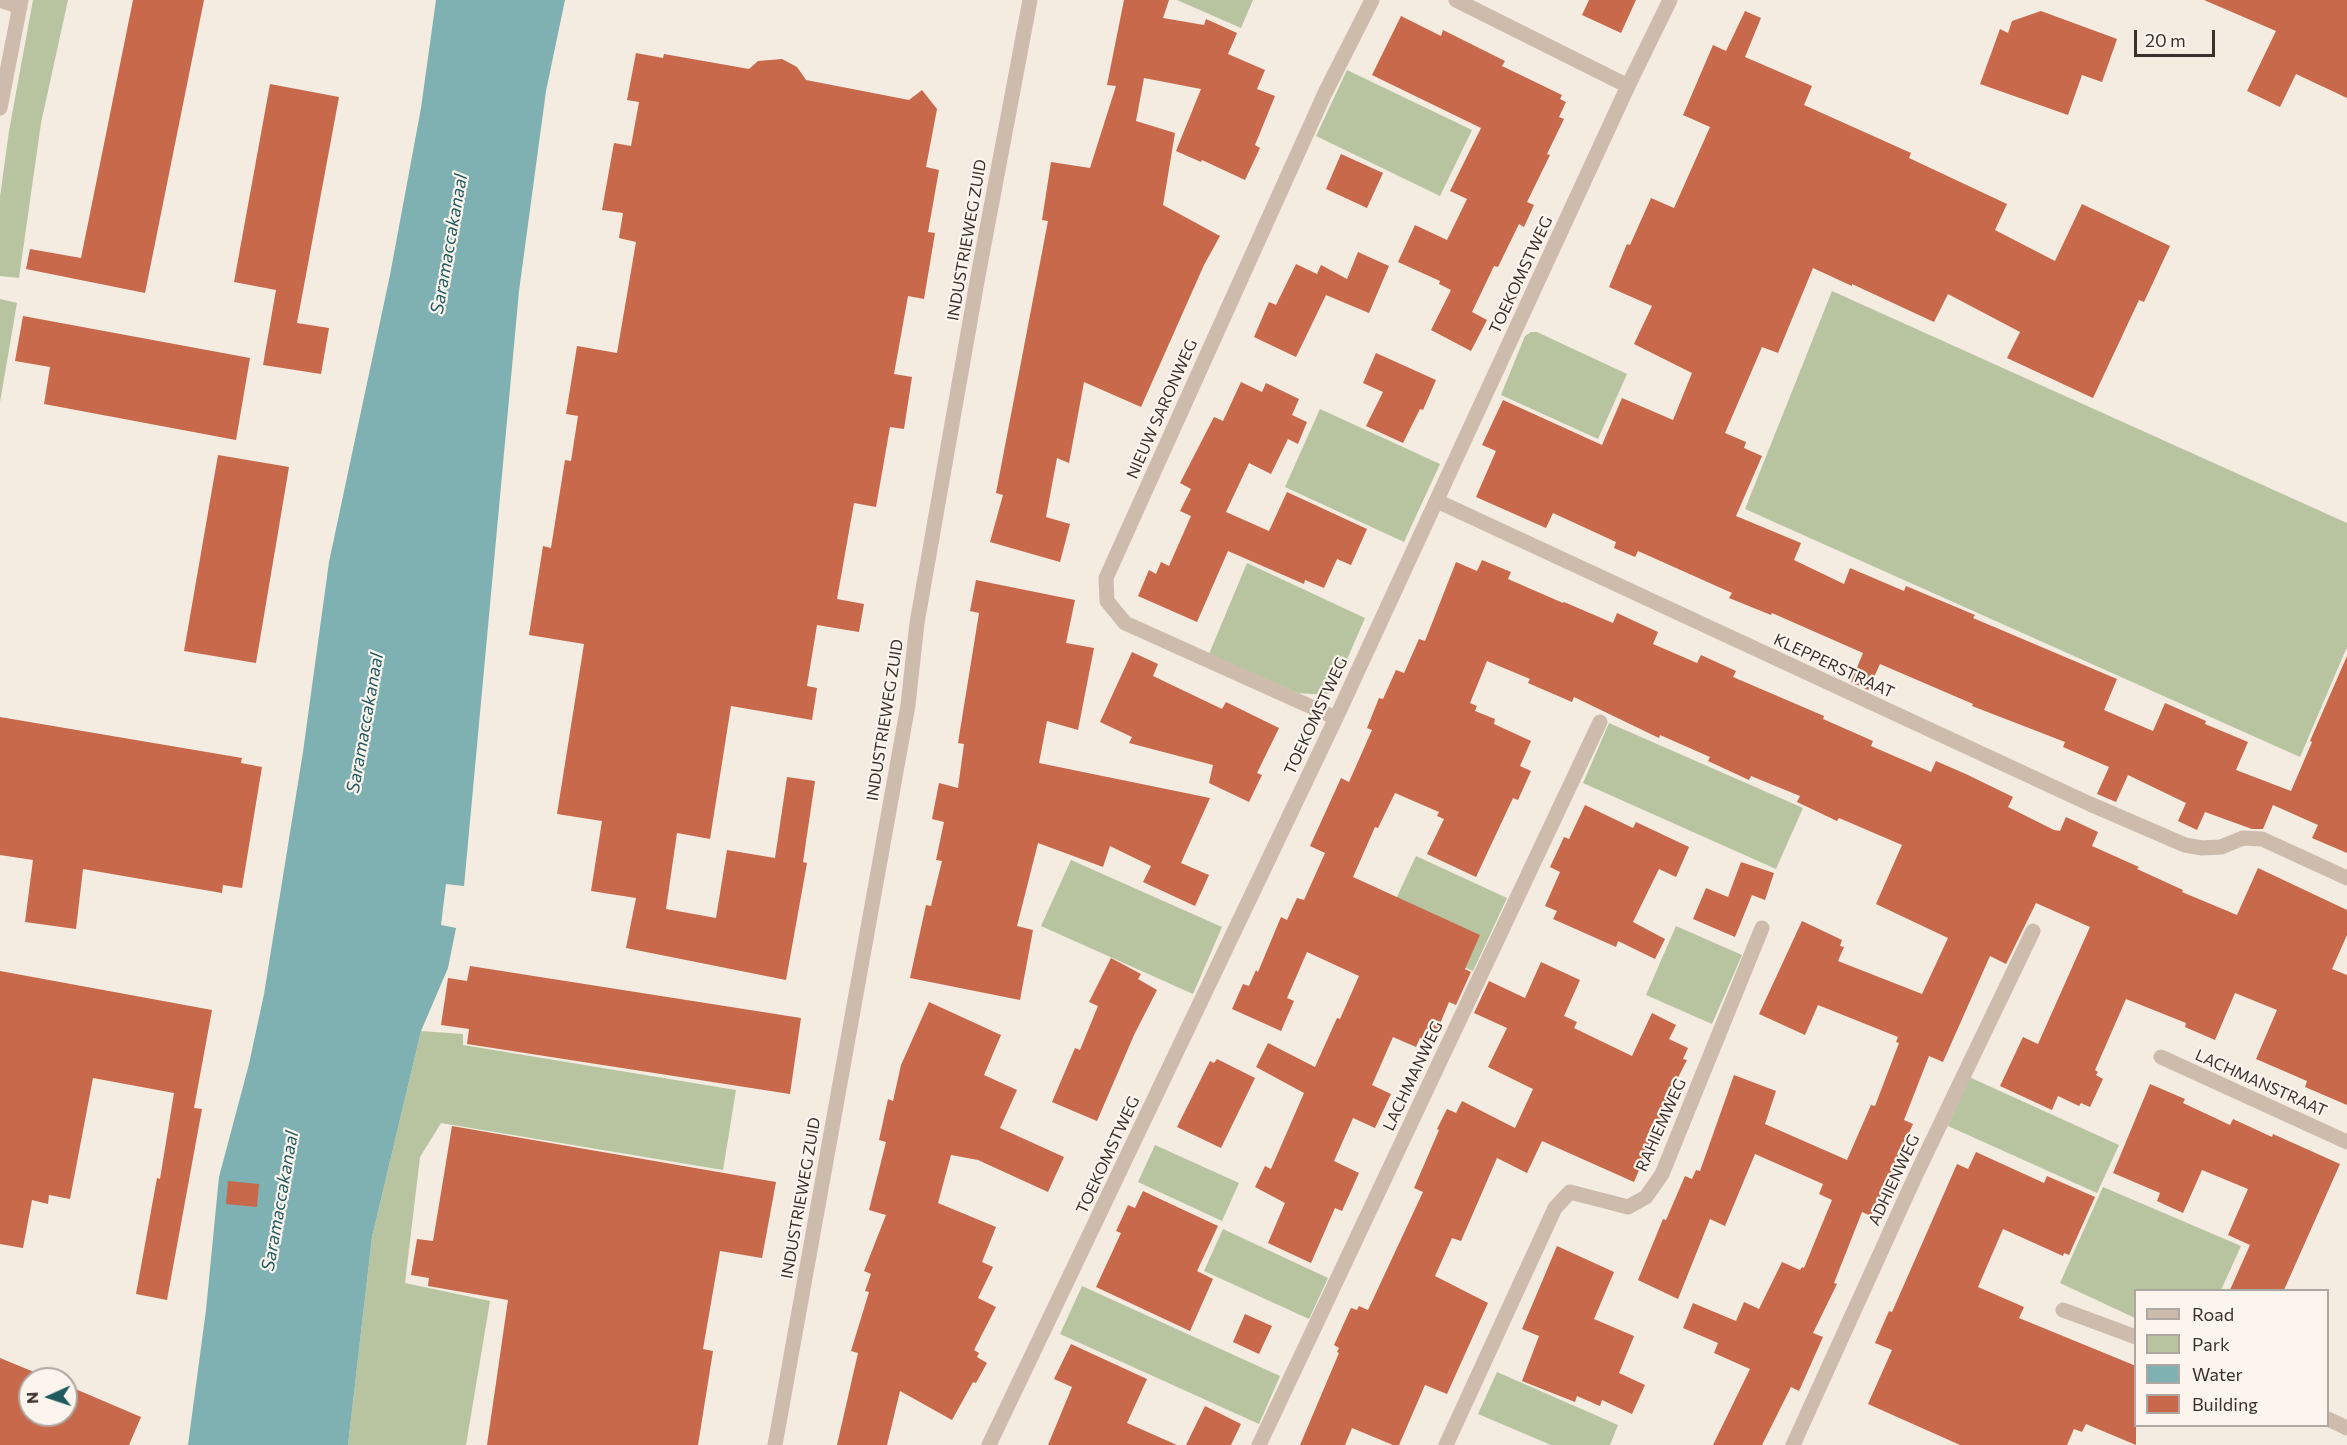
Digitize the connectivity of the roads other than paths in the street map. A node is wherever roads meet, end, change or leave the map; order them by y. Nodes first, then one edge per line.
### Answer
1 (0, 0) edge
2 (1030, 0) edge
3 (1372, 0) edge
4 (1456, 0) edge
5 (1670, 0) edge
6 (20, 3) edge
7 (1628, 86) junction
8 (0, 108) edge
9 (1437, 501) junction
10 (1336, 718) junction
11 (1600, 722) dead end
12 (2347, 878) edge
13 (1762, 928) dead end
14 (2033, 932) dead end
15 (2161, 1057) dead end
16 (2347, 1142) edge
17 (2063, 1310) dead end
18 (2134, 1336) edge
19 (2329, 1419) edge
20 (2347, 1428) edge
21 (776, 1445) edge
22 (989, 1445) edge
23 (1259, 1445) edge
24 (1446, 1445) edge
25 (1793, 1445) edge

1 - 6 street
2 - 21 street, INDUSTRIEWEG ZUID
3 - 10 street, NIEUW SARONWEG
4 - 7 street
5 - 7 street, TOEKOMSTWEG
6 - 8 street
7 - 9 street, TOEKOMSTWEG
9 - 10 street, TOEKOMSTWEG
9 - 12 street, KLEPPERSTRAAT
10 - 22 street, TOEKOMSTWEG
11 - 23 street, LACHMANWEG
13 - 24 street, RAHIEMWEG
14 - 25 street, ADHIENWEG
15 - 16 street, LACHMANSTRAAT
17 - 18 street
19 - 20 street

